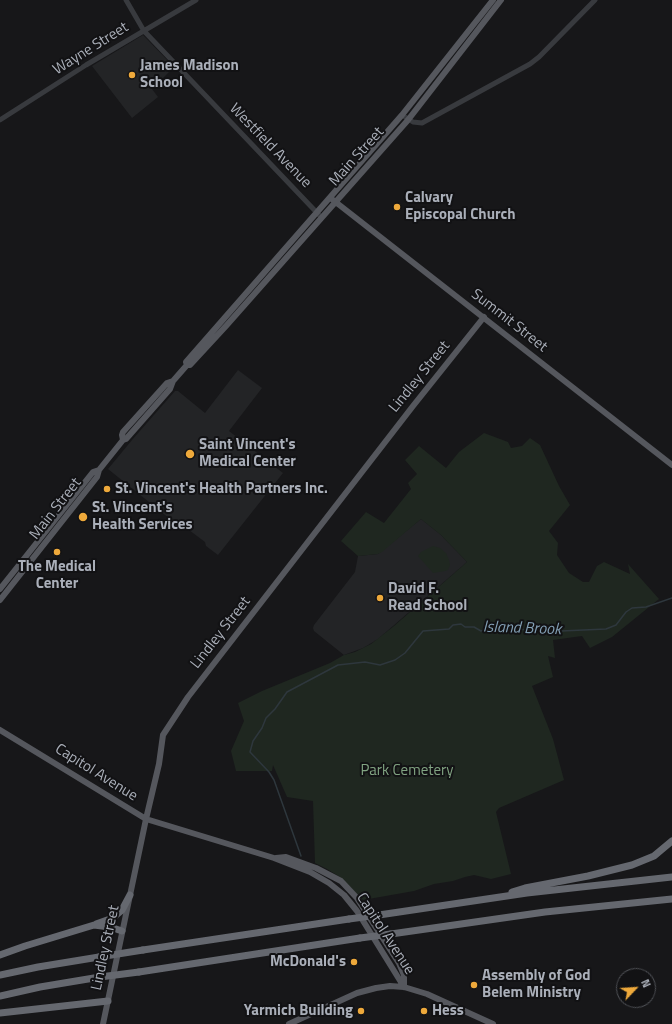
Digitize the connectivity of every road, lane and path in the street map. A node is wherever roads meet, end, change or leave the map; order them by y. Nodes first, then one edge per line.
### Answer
1 (126, 0) edge
2 (196, 0) edge
3 (493, 0) edge
4 (501, 0) edge
5 (595, 0) edge
6 (144, 31) junction
7 (402, 115) junction
8 (0, 120) edge
9 (408, 120) junction
10 (332, 200) junction
11 (319, 215) junction
12 (484, 317) junction
13 (672, 465) edge
14 (99, 470) junction
15 (0, 589) edge
16 (0, 600) edge
17 (0, 730) edge
18 (146, 819) junction
19 (672, 841) edge
20 (672, 877) edge
21 (130, 895) junction
22 (497, 897) junction
23 (672, 899) edge
24 (94, 925) junction
25 (122, 931) junction
26 (0, 955) edge
27 (0, 975) edge
28 (404, 988) junction
29 (0, 996) edge
30 (108, 1001) junction
31 (0, 1013) edge
32 (103, 1024) edge
33 (289, 1024) edge
34 (493, 1024) edge

1 - 6 street, Westfield Avenue
2 - 6 street, Wayne Street
3 - 7 main road, Main Street
4 - 9 main road, Main Street
5 - 9 street
6 - 8 street, Wayne Street
6 - 11 street, Westfield Avenue
7 - 9 street
7 - 10 main road, Main Street
9 - 10 main road, Main Street
10 - 11 main road, Main Street
10 - 12 main road, Summit Street
11 - 14 main road, Main Street
12 - 13 main road, Summit Street
12 - 18 main road, Lindley Street
14 - 15 main road, Main Street
14 - 16 main road, Main Street
17 - 18 main road, Capitol Avenue
18 - 21 main road, Lindley Street
18 - 28 main road, Capitol Avenue
19 - 22 highway
20 - 22 highway
21 - 24 highway
21 - 25 main road, Lindley Street
22 - 27 highway, bridge
23 - 29 highway, bridge
24 - 25 highway
24 - 26 highway
25 - 30 main road, Lindley Street
28 - 33 main road
28 - 34 main road
30 - 31 highway
30 - 32 main road, Lindley Street

